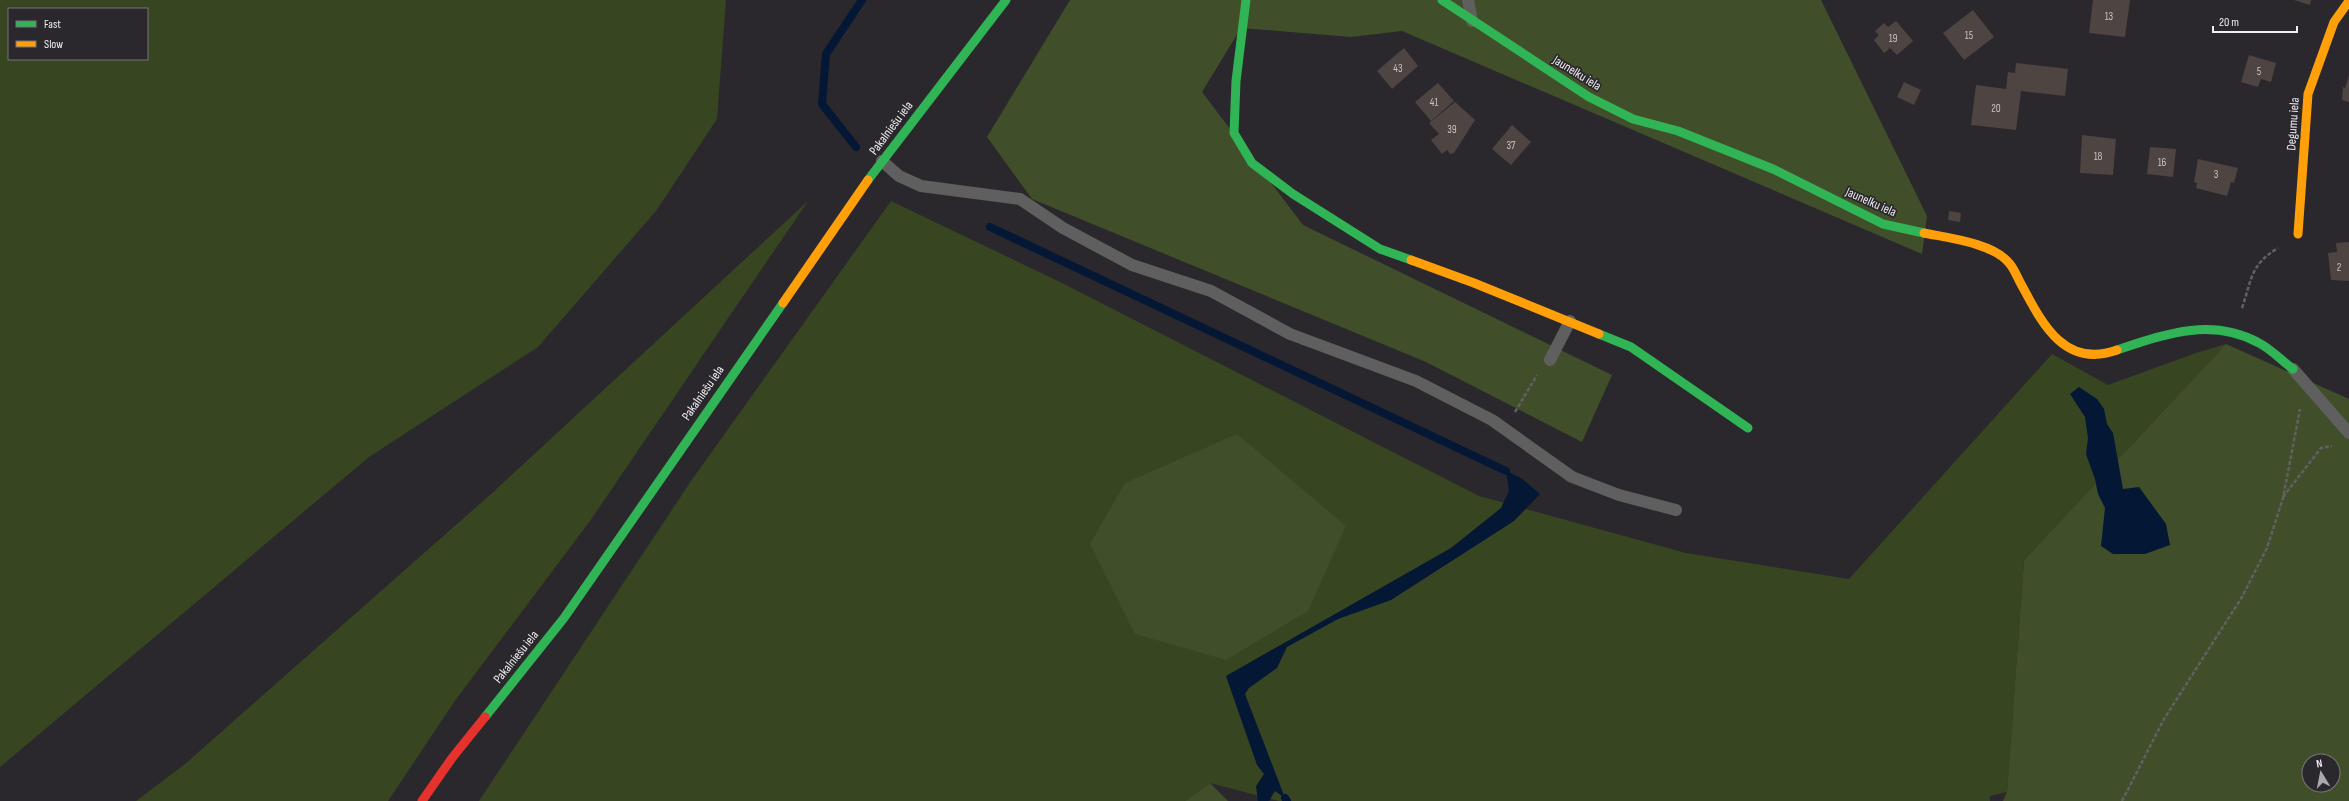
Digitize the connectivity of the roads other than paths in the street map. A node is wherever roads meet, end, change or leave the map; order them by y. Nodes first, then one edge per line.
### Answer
1 (1006, 0) edge
2 (1246, 0) edge
3 (1442, 0) edge
4 (1468, 0) edge
5 (2349, 1) edge
6 (1472, 20) junction
7 (882, 161) junction
8 (2298, 234) road end
9 (1570, 321) junction
10 (1550, 360) road end
11 (2294, 369) joint
12 (1748, 428) dead end
13 (2349, 433) edge
14 (1676, 510) dead end
15 (422, 801) edge

1 - 7 street, Pakalniešu iela
2 - 9 street
3 - 6 street, Jaunelku iela
4 - 6 lane
5 - 8 street, Degumu iela
6 - 11 street, Jaunelku iela
7 - 14 lane
7 - 15 street, Pakalniešu iela
9 - 10 lane
9 - 12 street
11 - 13 lane

